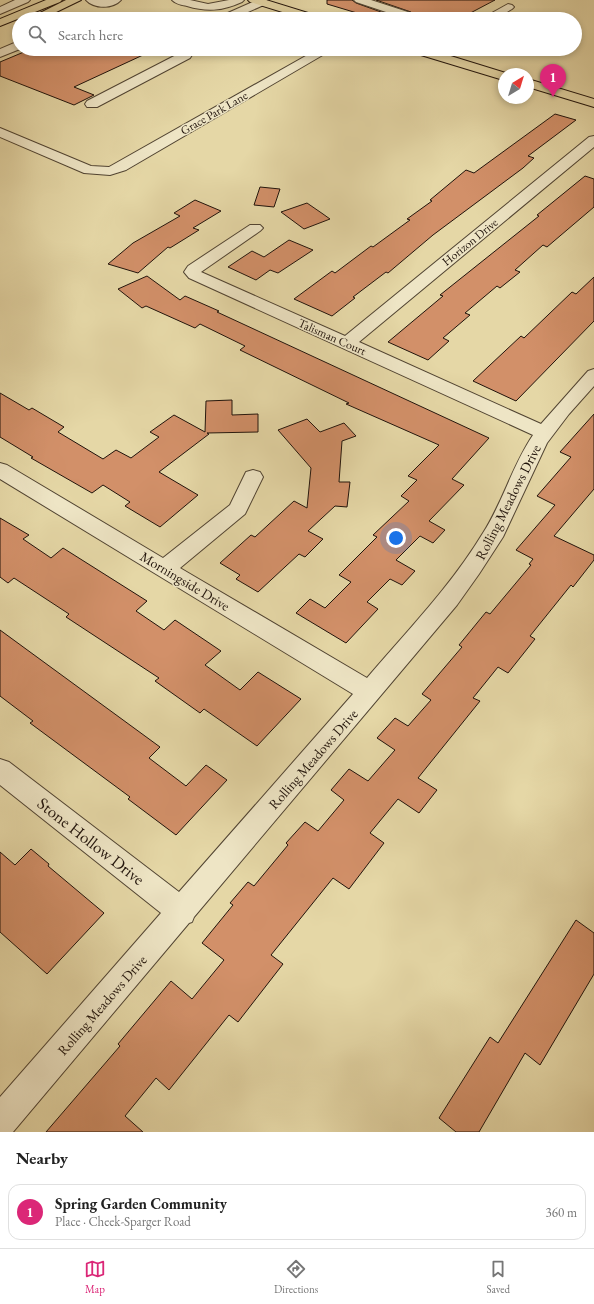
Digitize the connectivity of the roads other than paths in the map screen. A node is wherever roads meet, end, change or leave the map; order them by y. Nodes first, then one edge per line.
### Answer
1 (24, 0) edge
2 (56, 0) edge
3 (75, 0) edge
4 (92, 0) edge
5 (115, 0) edge
6 (178, 0) edge
7 (238, 0) edge
8 (258, 1) edge
9 (368, 1) edge
10 (508, 7) dead end
11 (0, 11) edge
12 (25, 12) edge
13 (52, 12) edge
14 (237, 12) edge
15 (294, 12) edge
16 (399, 12) edge
17 (499, 12) edge
18 (12, 17) edge
19 (0, 22) edge
20 (12, 28) edge
21 (0, 33) edge
22 (12, 48) edge
23 (0, 53) edge
24 (184, 56) edge
25 (315, 56) edge
26 (446, 56) edge
27 (498, 74) edge
28 (534, 85) edge
29 (594, 103) edge
30 (92, 104) dead end
31 (0, 132) edge
32 (594, 140) edge
33 (255, 228) dead end
34 (346, 344) junction
35 (594, 375) edge
36 (544, 433) junction
37 (0, 470) edge
38 (253, 477) dead end
39 (164, 569) junction
40 (370, 692) junction
41 (0, 770) edge
42 (182, 912) junction
43 (0, 1122) edge

1 - 11 street
2 - 12 main road
3 - 13 main road
4 - 5 street
6 - 7 street
8 - 14 street
8 - 15 main road
9 - 16 street
10 - 17 street
18 - 19 main road
20 - 21 main road
22 - 23 street
24 - 30 street
25 - 31 street, Grace Park Lane
26 - 27 main road
28 - 29 main road
32 - 34 street, Horizon Drive
33 - 34 street, Talisman Court
34 - 36 street, Talisman Court
35 - 36 street, Rolling Meadows Drive
36 - 40 street, Rolling Meadows Drive
37 - 39 street, Morningside Drive
38 - 39 street
39 - 40 street, Morningside Drive
40 - 42 street, Rolling Meadows Drive
41 - 42 street, Stone Hollow Drive
42 - 43 street, Rolling Meadows Drive

